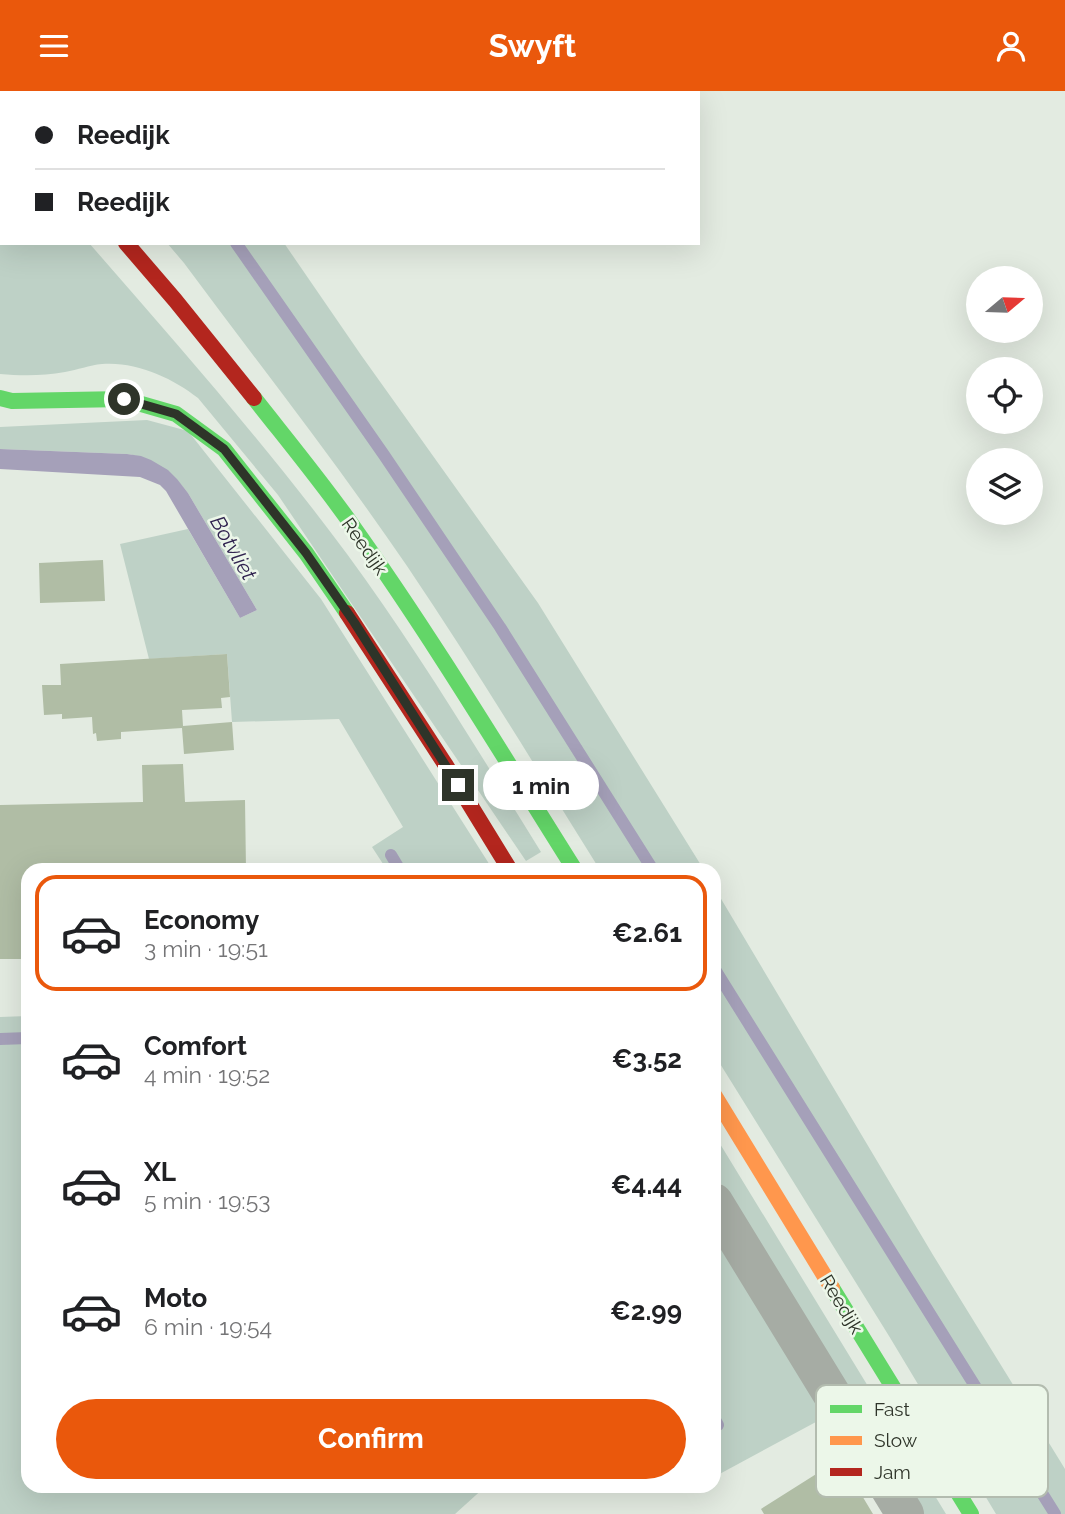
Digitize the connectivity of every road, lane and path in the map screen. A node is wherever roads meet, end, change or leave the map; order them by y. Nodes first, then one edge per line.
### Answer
1 (128, 245) edge
2 (0, 398) edge
3 (506, 863) edge
4 (571, 863) edge
5 (721, 1106) edge
6 (721, 1213) edge
7 (826, 1385) edge
8 (892, 1385) edge
9 (895, 1497) edge
10 (961, 1497) edge
11 (905, 1514) edge
12 (971, 1514) edge

1 - 4 main road, Reedijk
2 - 3 main road
5 - 8 main road, Reedijk
6 - 7 street
9 - 11 street
10 - 12 main road, Reedijk

